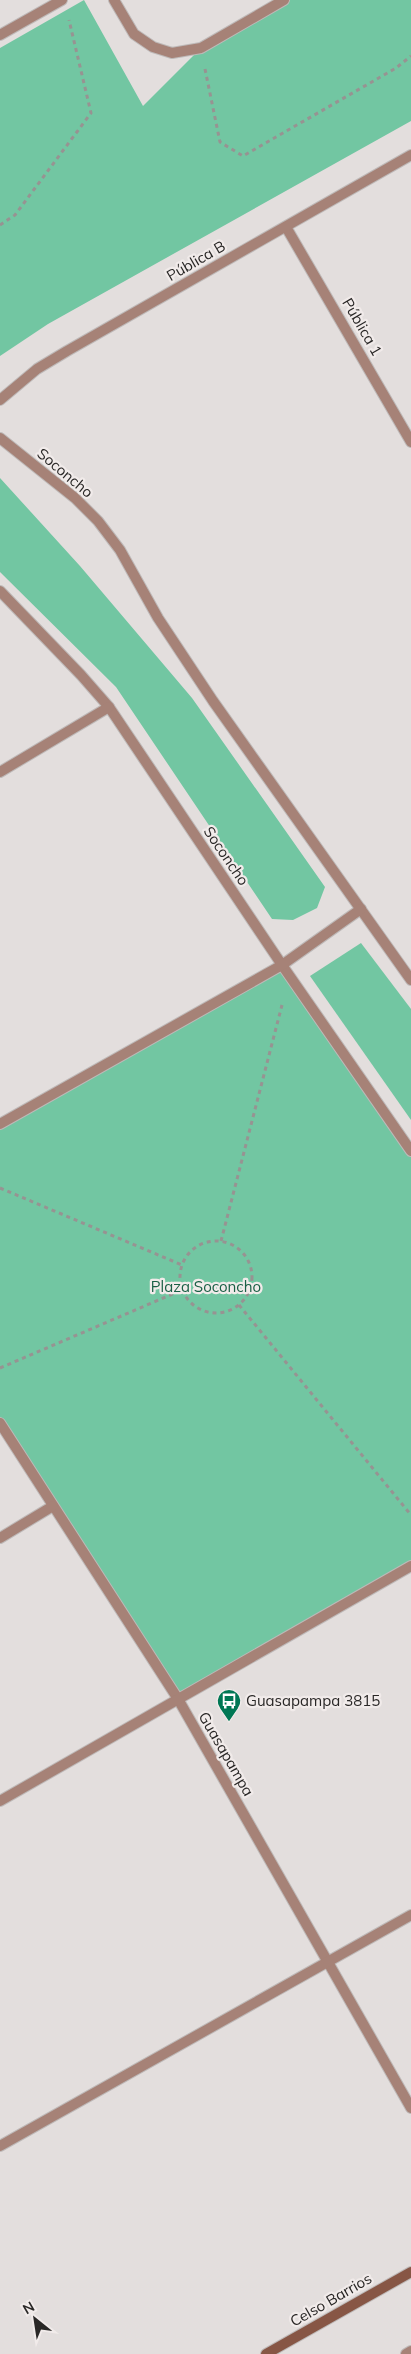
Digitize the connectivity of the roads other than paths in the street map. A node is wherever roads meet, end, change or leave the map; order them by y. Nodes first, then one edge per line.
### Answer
1 (62, 0) edge
2 (114, 0) edge
3 (284, 0) edge
4 (0, 35) edge
5 (411, 155) edge
6 (286, 227) junction
7 (0, 400) edge
8 (0, 438) edge
9 (411, 442) edge
10 (0, 591) edge
11 (109, 707) junction
12 (0, 772) edge
13 (361, 909) junction
14 (282, 965) junction
15 (411, 980) edge
16 (0, 1124) edge
17 (411, 1150) edge
18 (0, 1423) edge
19 (54, 1506) junction
20 (0, 1538) edge
21 (411, 1566) edge
22 (178, 1700) junction
23 (0, 1801) edge
24 (411, 1915) edge
25 (328, 1962) junction
26 (411, 2108) edge
27 (0, 2146) edge
28 (411, 2272) edge
29 (411, 2351) edge
30 (266, 2354) edge
31 (406, 2354) edge

1 - 4 street
2 - 3 street
5 - 6 street, Pública B
6 - 7 street, Pública B
6 - 9 street, Pública 1
8 - 13 street, Soconcho
10 - 11 street, Soconcho
11 - 12 street
11 - 14 street, Soconcho
13 - 14 street
13 - 15 street, Soconcho
14 - 16 street
14 - 17 street, Soconcho
18 - 19 street, Guasapampa
19 - 20 street
19 - 22 street, Guasapampa
21 - 22 street
22 - 23 street
22 - 25 street, Guasapampa
24 - 25 street
25 - 26 street, Guasapampa
25 - 27 street
28 - 30 main road, Celso Barrios
29 - 31 street

